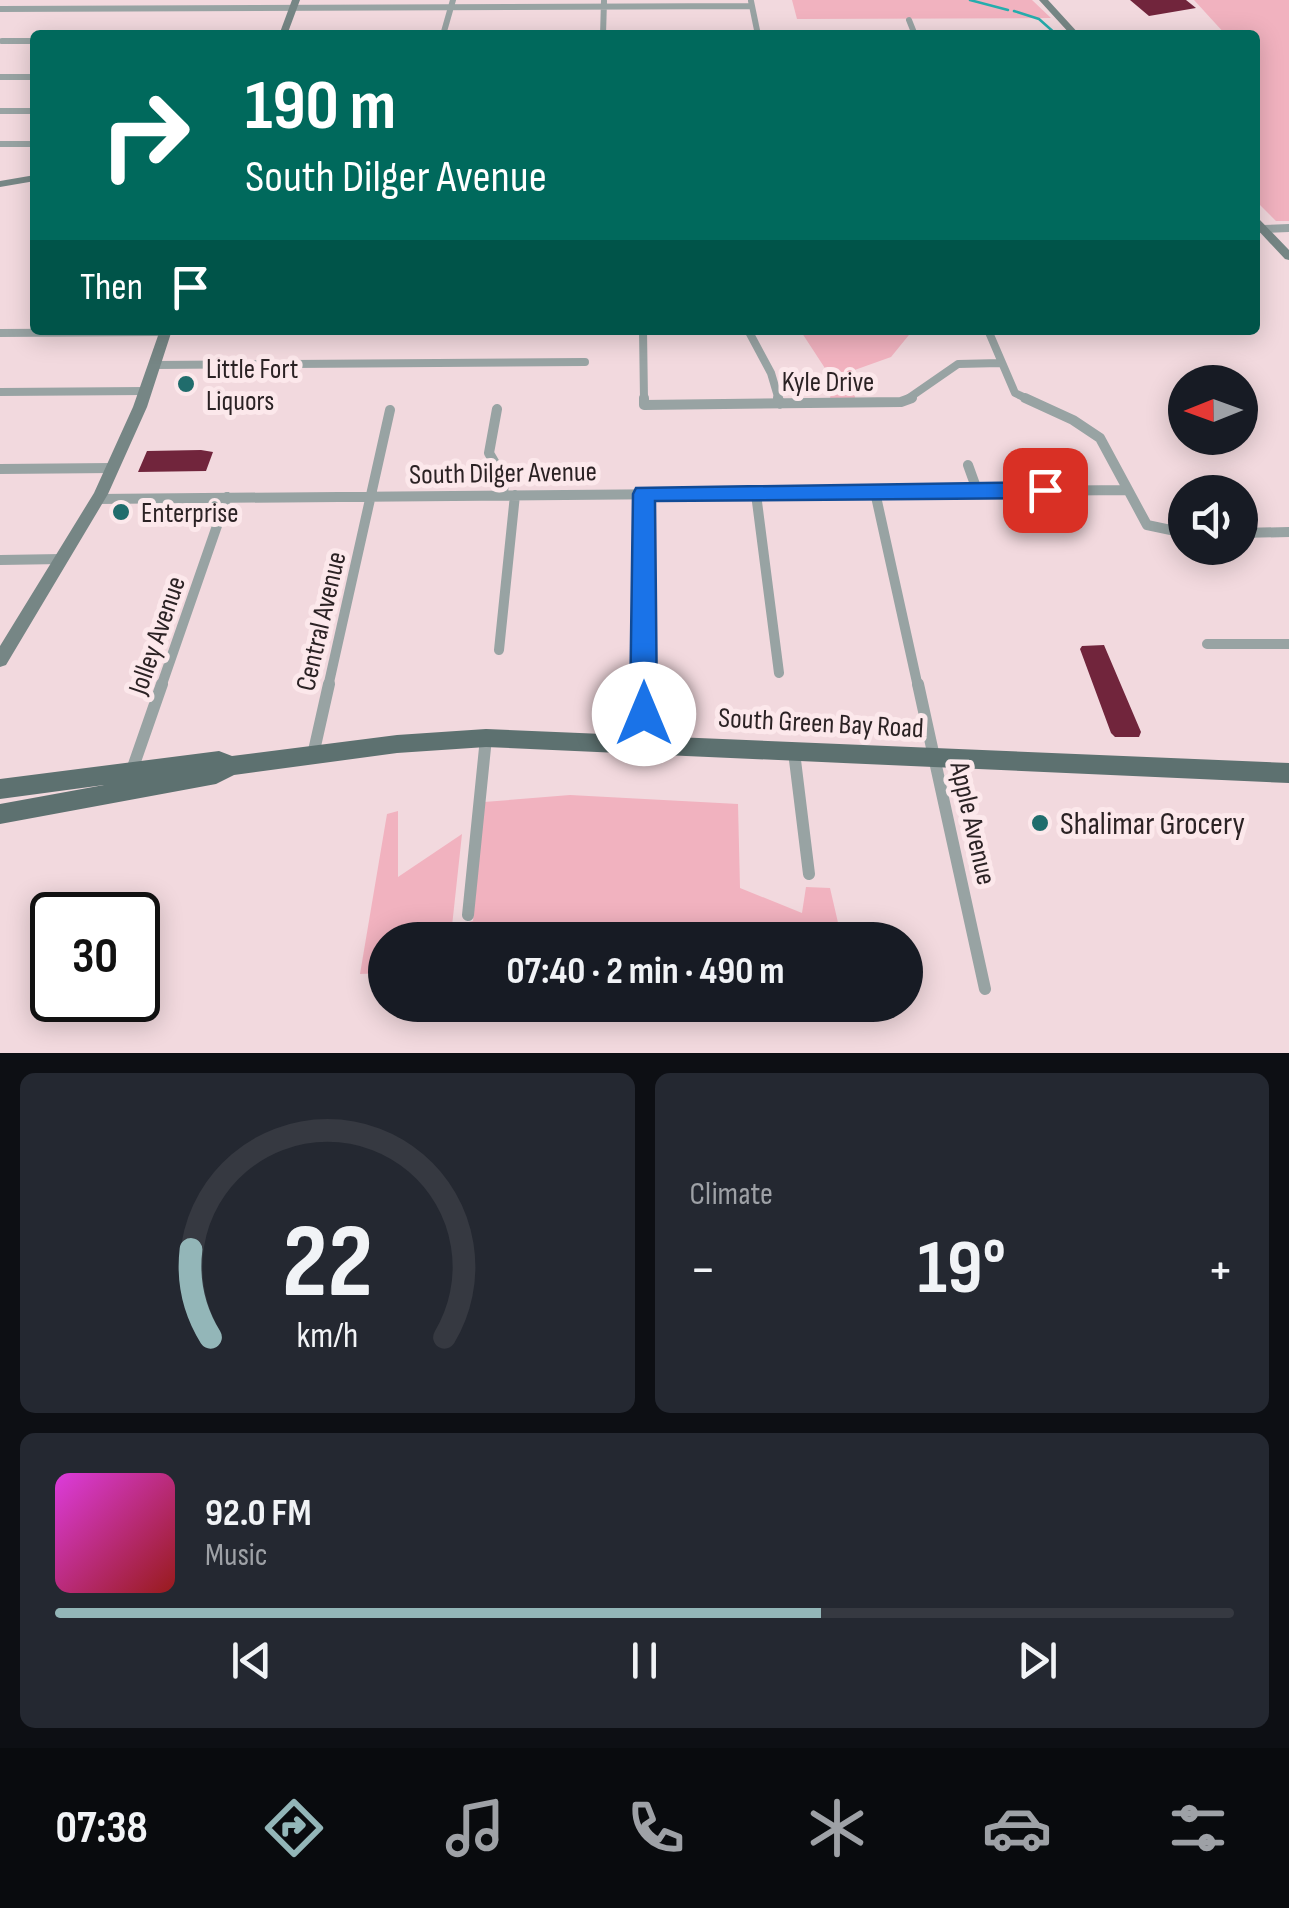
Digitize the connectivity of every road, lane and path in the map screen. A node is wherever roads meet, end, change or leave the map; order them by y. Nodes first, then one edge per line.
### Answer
1 (157, 0) edge
2 (1043, 0) edge
3 (604, 3) edge
4 (751, 3) edge
5 (295, 4) edge
6 (452, 4) edge
7 (150, 9) junction
8 (0, 10) edge
9 (908, 20) dead end
10 (16, 27) dead end
11 (285, 30) edge
12 (444, 30) edge
13 (603, 30) edge
14 (757, 30) edge
15 (913, 30) edge
16 (1071, 30) edge
17 (30, 41) edge
18 (1, 43) edge
19 (0, 77) edge
20 (30, 77) edge
21 (0, 111) edge
22 (30, 111) edge
23 (0, 144) edge
24 (30, 144) edge
25 (30, 179) edge
26 (0, 184) edge
27 (1260, 225) edge
28 (1260, 227) edge
29 (1289, 228) edge
30 (1289, 257) edge
31 (0, 333) edge
32 (30, 333) edge
33 (165, 335) edge
34 (643, 335) edge
35 (751, 335) edge
36 (990, 335) edge
37 (585, 362) dead end
38 (1000, 364) junction
39 (155, 365) junction
40 (146, 391) junction
41 (0, 392) edge
42 (780, 404) junction
43 (496, 409) dead end
44 (390, 410) dead end
45 (968, 465) dead end
46 (112, 468) junction
47 (0, 469) edge
48 (977, 490) junction
49 (1127, 490) junction
50 (875, 492) junction
51 (644, 494) junction
52 (756, 494) junction
53 (509, 495) junction
54 (371, 496) junction
55 (227, 497) junction
56 (98, 499) junction
57 (1168, 532) edge
58 (1258, 532) edge
59 (1289, 532) edge
60 (62, 559) junction
61 (0, 560) edge
62 (1208, 644) dead end
63 (1289, 644) edge
64 (498, 650) dead end
65 (0, 660) edge
66 (780, 673) dead end
67 (644, 714) dead end
68 (486, 738) junction
69 (794, 751) junction
70 (313, 755) junction
71 (934, 757) junction
72 (1289, 773) edge
73 (129, 779) junction
74 (0, 789) edge
75 (0, 814) edge
76 (808, 874) dead end
77 (468, 915) dead end
78 (985, 990) dead end

1 - 7 street
2 - 16 main road
3 - 4 street
3 - 6 street
3 - 13 street
4 - 14 street
5 - 6 street
5 - 7 street
5 - 11 main road
6 - 12 street
7 - 8 street
9 - 15 street
10 - 18 street
17 - 18 street
19 - 20 street
21 - 22 street
23 - 24 street
25 - 26 main road
27 - 29 street
28 - 30 main road
31 - 32 street
33 - 39 main road
34 - 42 street, Kyle Drive
35 - 42 street
36 - 38 street
37 - 39 street
38 - 42 street, Kyle Drive
38 - 49 street
39 - 40 main road
40 - 41 street
40 - 46 main road
43 - 53 street
44 - 54 street, Central Avenue
45 - 48 street
46 - 47 street
46 - 56 main road
48 - 49 street, South Dilger Avenue
48 - 50 street, South Dilger Avenue
49 - 57 street
50 - 52 street, South Dilger Avenue
50 - 71 street, Apple Avenue
51 - 52 street, South Dilger Avenue
51 - 53 street, South Dilger Avenue
51 - 67 street
52 - 66 street
53 - 54 street, South Dilger Avenue
53 - 64 street
54 - 55 street, South Dilger Avenue
54 - 70 street, Central Avenue
55 - 56 street, South Dilger Avenue
55 - 73 street, Jolley Avenue
56 - 60 main road
58 - 59 street
60 - 61 street
60 - 65 main road
62 - 63 street
68 - 69 main road, South Green Bay Road
68 - 70 main road, South Green Bay Road
68 - 77 street
69 - 71 main road, South Green Bay Road
69 - 76 street
70 - 73 main road, South Green Bay Road
71 - 72 main road, South Green Bay Road
71 - 78 street, Apple Avenue
73 - 74 main road, South Green Bay Road
73 - 75 main road, South Green Bay Road

